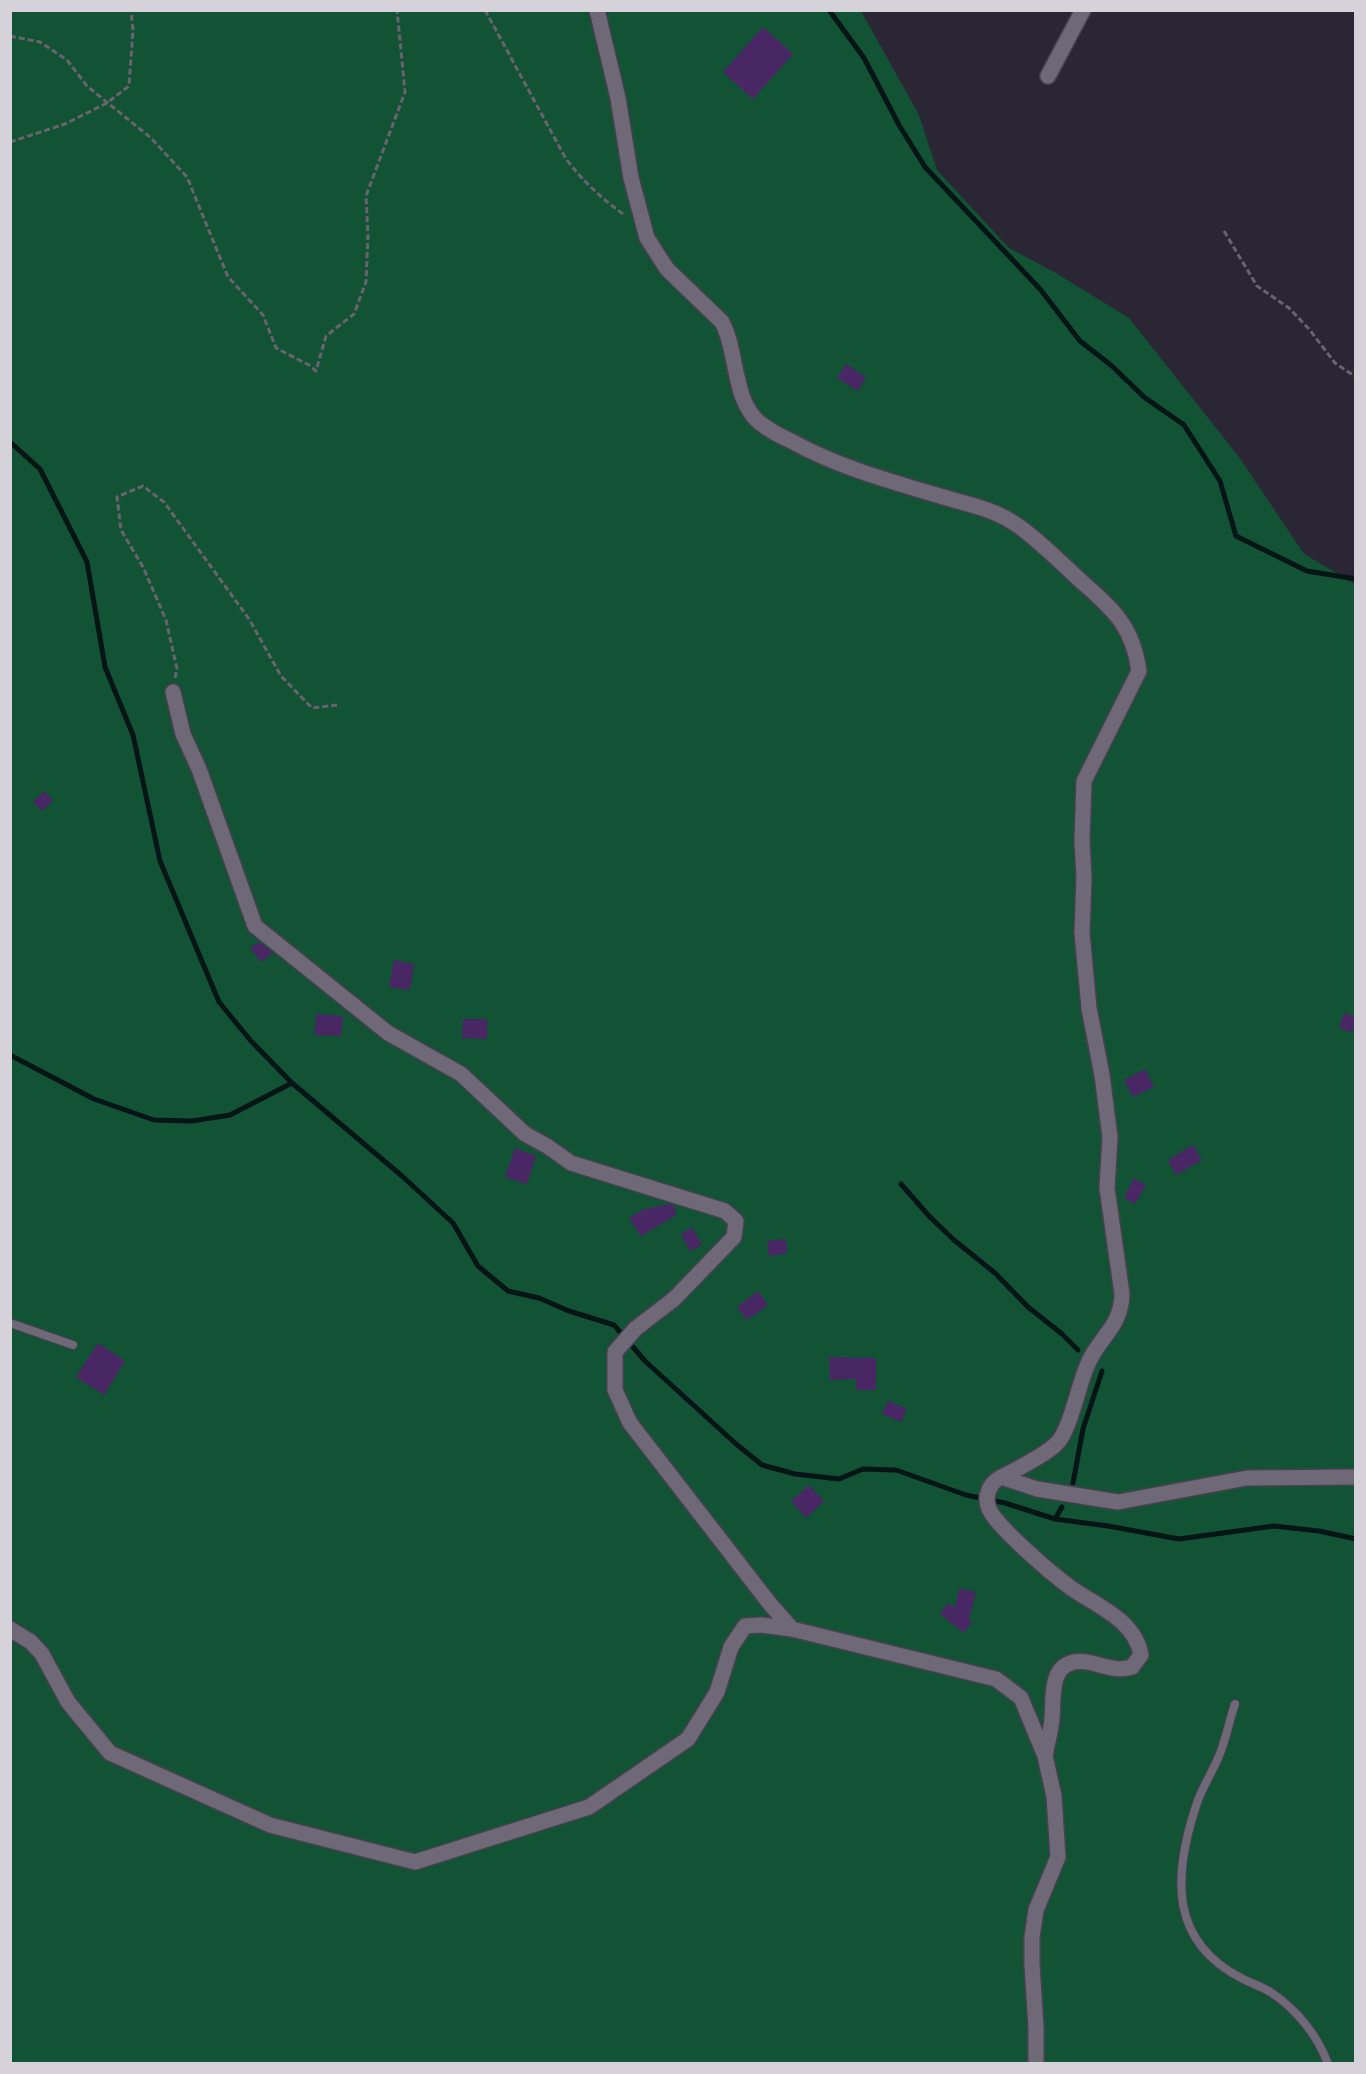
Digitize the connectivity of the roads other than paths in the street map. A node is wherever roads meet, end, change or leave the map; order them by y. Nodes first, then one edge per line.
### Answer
1 (597, 10) edge
2 (1083, 10) edge
3 (1048, 76) dead end
4 (173, 692) road end
5 (10, 1323) edge
6 (73, 1345) dead end
7 (1001, 1477) junction
8 (1356, 1477) edge
9 (10, 1629) edge
10 (792, 1629) junction
11 (1235, 1704) dead end
12 (1045, 1756) junction
13 (1036, 2064) edge
14 (1328, 2064) edge

1 - 7 street
2 - 3 street
4 - 10 street
5 - 6 lane
7 - 8 street
7 - 12 street
9 - 10 street
10 - 12 street
11 - 14 lane
12 - 13 street

